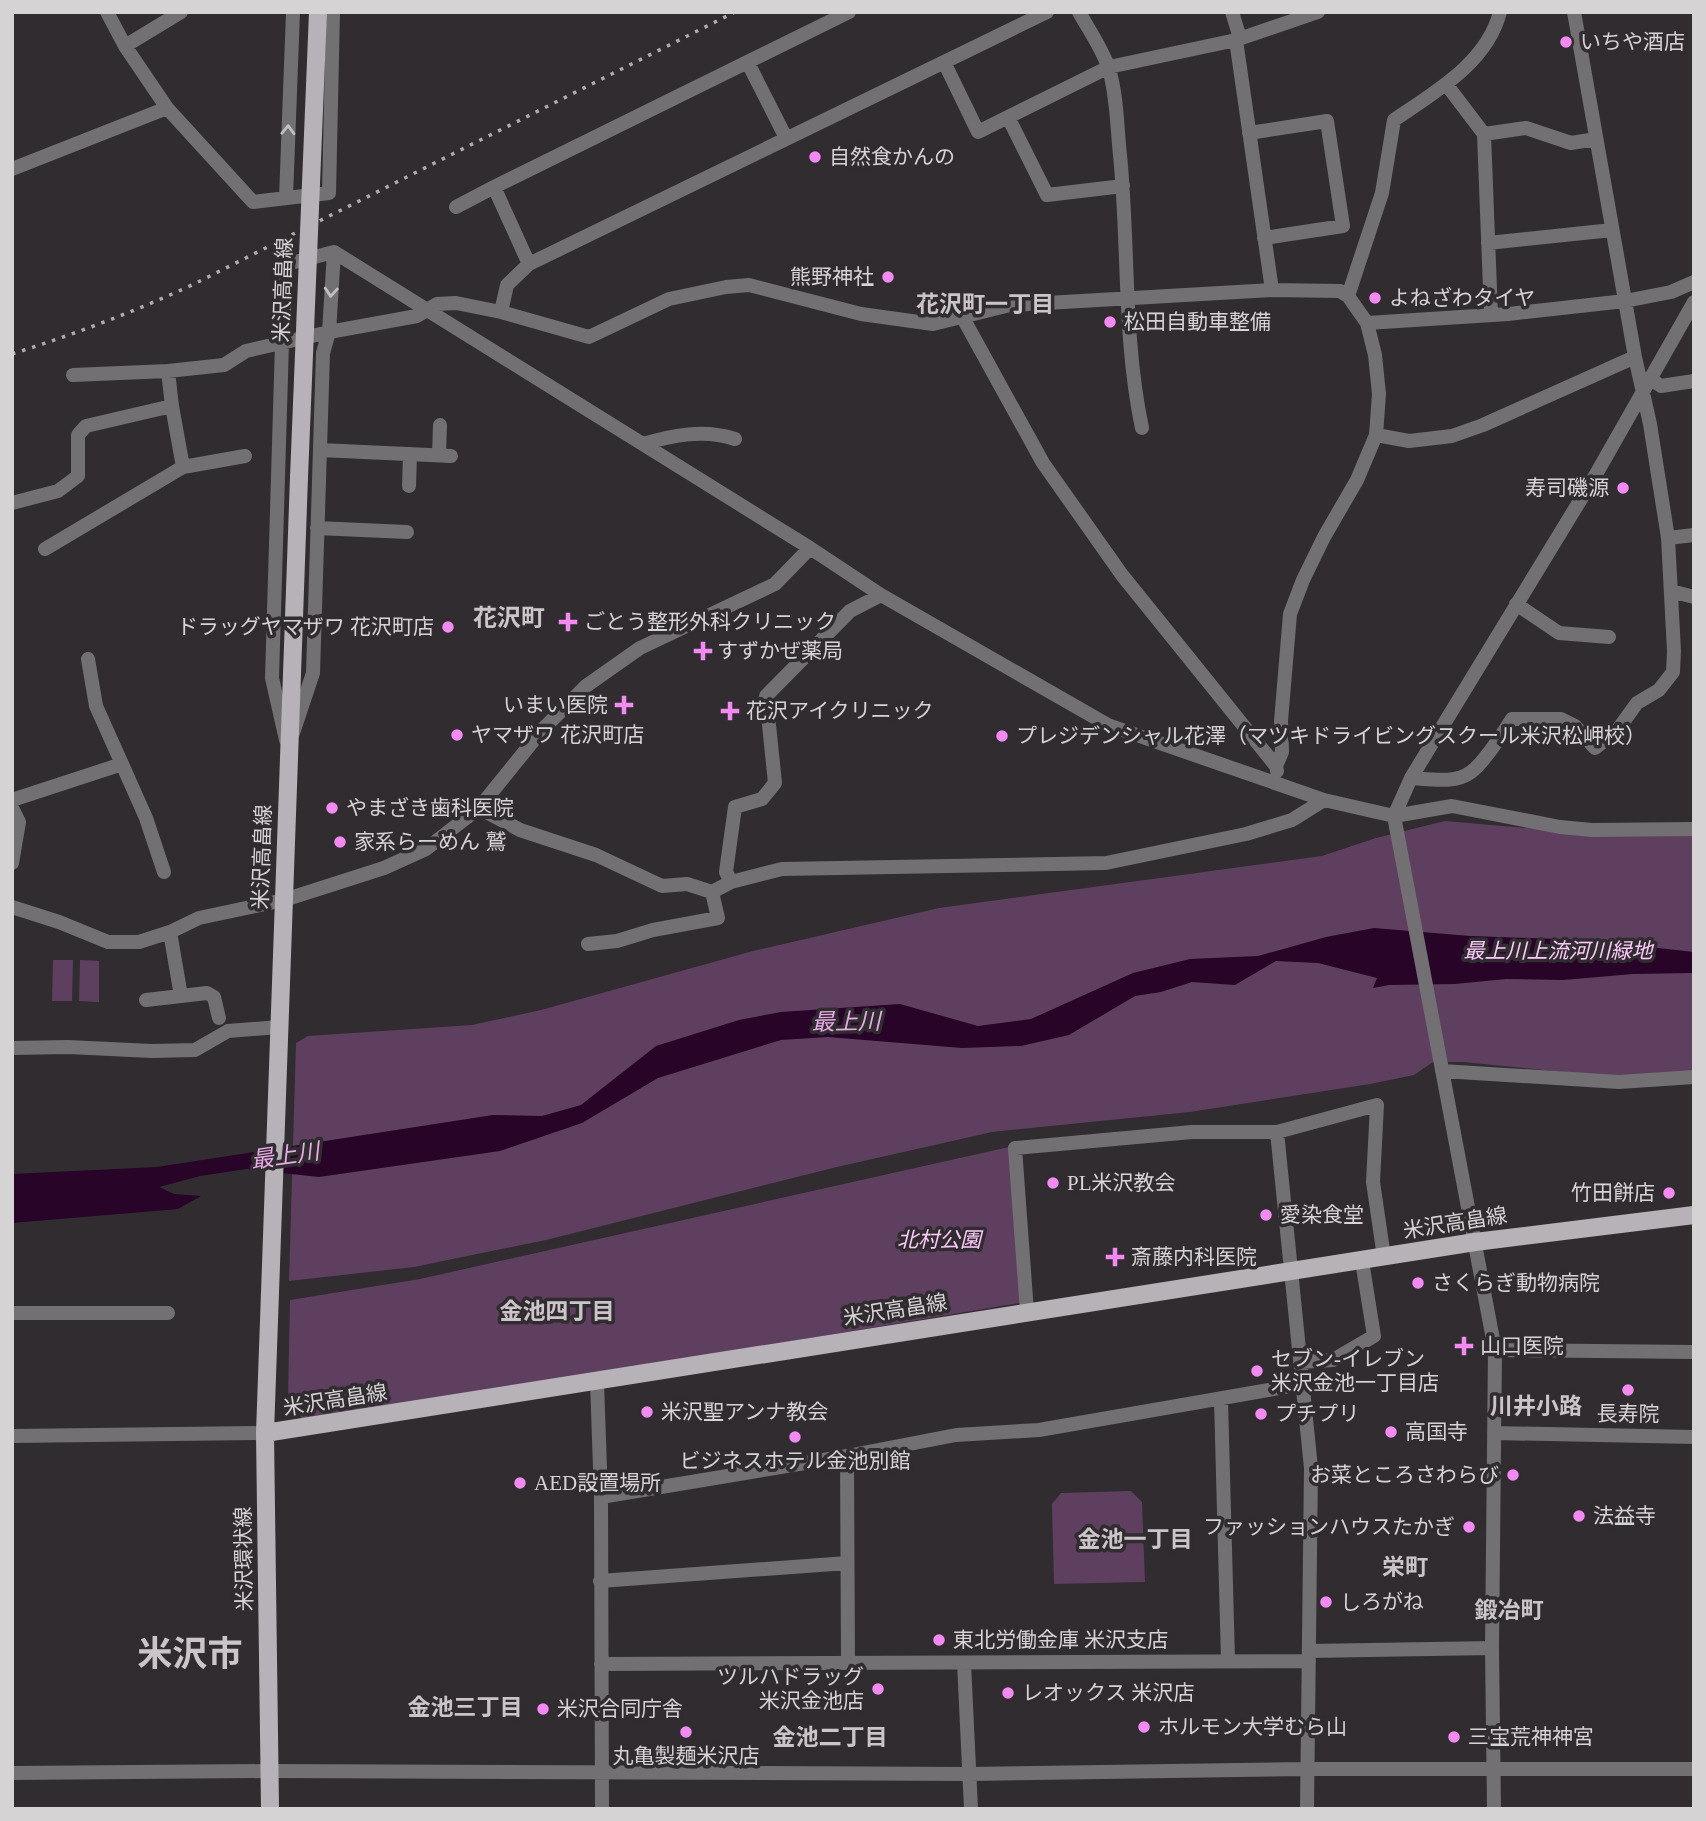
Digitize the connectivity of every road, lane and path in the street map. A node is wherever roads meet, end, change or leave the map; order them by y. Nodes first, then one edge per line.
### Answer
1 (107, 12) edge
2 (181, 12) edge
3 (293, 12) edge
4 (318, 12) edge
5 (333, 12) edge
6 (849, 12) edge
7 (1047, 12) edge
8 (1079, 12) edge
9 (1232, 12) edge
10 (1318, 12) edge
11 (1500, 12) edge
12 (1574, 12) edge
13 (1238, 39) junction
14 (125, 46) junction
15 (944, 62) junction
16 (748, 63) junction
17 (1109, 67) junction
18 (1447, 84) junction
19 (167, 108) junction
20 (1008, 117) junction
21 (1250, 133) junction
22 (1484, 134) junction
23 (786, 138) junction
24 (1596, 139) junction
25 (12, 169) edge
26 (1123, 186) junction
27 (494, 187) junction
28 (286, 198) junction
29 (456, 207) dead end
30 (1612, 230) junction
31 (1264, 238) junction
32 (1488, 243) junction
33 (334, 252) junction
34 (529, 264) junction
35 (1694, 282) edge
36 (1272, 290) junction
37 (1348, 296) junction
38 (1128, 297) junction
39 (1625, 301) junction
40 (1694, 302) edge
41 (428, 310) junction
42 (500, 312) junction
43 (1491, 315) junction
44 (963, 318) junction
45 (1367, 323) junction
46 (329, 332) junction
47 (282, 343) junction
48 (1635, 357) junction
49 (169, 372) junction
50 (73, 375) dead end
51 (1694, 381) edge
52 (1645, 384) junction
53 (172, 406) junction
54 (440, 425) dead end
55 (1142, 428) dead end
56 (1376, 435) junction
57 (735, 439) dead end
58 (643, 444) junction
59 (320, 450) junction
60 (410, 454) junction
61 (245, 456) dead end
62 (183, 467) junction
63 (409, 486) dead end
64 (12, 503) edge
65 (317, 528) junction
66 (407, 532) dead end
67 (1694, 535) edge
68 (1668, 538) junction
69 (810, 548) junction
70 (45, 549) dead end
71 (1671, 591) junction
72 (881, 595) junction
73 (1694, 597) edge
74 (1516, 604) junction
75 (1609, 637) dead end
76 (88, 659) dead end
77 (289, 748) junction
78 (122, 764) junction
79 (1276, 766) junction
80 (1411, 778) junction
81 (1282, 786) junction
82 (12, 800) edge
83 (1324, 800) junction
84 (12, 808) edge
85 (479, 808) junction
86 (1394, 816) junction
87 (1694, 829) edge
88 (12, 863) edge
89 (164, 872) dead end
90 (731, 882) junction
91 (712, 892) junction
92 (284, 900) junction
93 (12, 907) edge
94 (170, 932) junction
95 (589, 944) dead end
96 (181, 996) junction
97 (146, 1000) dead end
98 (219, 1017) dead end
99 (279, 1036) junction
100 (12, 1048) edge
101 (1442, 1071) junction
102 (1694, 1077) edge
103 (1277, 1132) junction
104 (1694, 1215) edge
105 (1475, 1242) junction
106 (1384, 1257) junction
107 (1362, 1261) junction
108 (1290, 1271) junction
109 (1027, 1312) junction
110 (12, 1313) edge
111 (168, 1313) dead end
112 (1495, 1349) junction
113 (1694, 1352) edge
114 (1300, 1362) junction
115 (597, 1382) junction
116 (1303, 1384) junction
117 (1221, 1400) junction
118 (265, 1433) junction
119 (1494, 1433) junction
120 (12, 1436) edge
121 (1694, 1437) edge
122 (846, 1456) junction
123 (601, 1497) junction
124 (847, 1563) junction
125 (600, 1581) junction
126 (1492, 1648) junction
127 (1309, 1656) junction
128 (1228, 1660) junction
129 (848, 1663) junction
130 (964, 1663) junction
131 (601, 1664) junction
132 (1309, 1769) junction
133 (1694, 1769) edge
134 (1495, 1770) junction
135 (271, 1771) junction
136 (600, 1771) junction
137 (12, 1773) edge
138 (969, 1774) junction
139 (270, 1809) edge
140 (602, 1809) edge
141 (971, 1809) edge
142 (1307, 1809) edge
143 (1494, 1809) edge

1 - 14 street
2 - 14 street
28 -> 3 street
4 - 77 main road, 米沢高畠線, bridge
5 - 28 street
6 - 16 street
7 - 15 street
8 - 17 street
9 - 13 street
10 - 13 street
11 - 18 street
12 - 24 street
13 - 17 street
13 - 21 street
14 - 19 street
15 - 20 street
15 - 23 street
16 - 23 street
16 - 27 street
17 - 20 street
17 - 26 street
18 - 22 street
18 - 37 street
19 - 25 street
19 - 28 street
20 - 26 street
21 - 31 street
21 - 31 street
22 - 24 street
22 - 32 street
23 - 34 street
24 - 30 street
26 - 38 street
27 - 29 street
27 - 34 street
30 - 32 street
30 - 39 street
31 - 36 street
32 - 43 street
33 - 41 street
33 -> 46 street
33 - 47 street
34 - 42 street
35 - 39 street
36 - 37 street
36 - 38 street
37 - 45 street
38 - 44 street
38 - 55 street
39 - 43 street
39 - 48 street
40 - 52 street
41 - 42 street
41 - 46 street
41 - 58 street
42 - 44 street
43 - 45 street
44 - 79 street
45 - 56 street
46 - 47 street
46 - 59 street
47 - 49 street
47 - 77 street
48 - 52 street
48 - 56 street
49 - 50 street
49 - 53 street
51 - 52 street
52 - 68 street
52 - 74 street
53 - 62 street
53 - 64 street
54 - 60 street
56 - 79 street
57 - 58 street
58 - 69 street
59 - 60 street
59 - 65 street
60 - 63 street
61 - 62 street
62 - 70 street
65 - 66 street
65 - 77 street
67 - 68 street
68 - 71 street
69 - 72 street
69 - 85 street
71 - 73 street
71 - 80 street
72 - 81 street
72 - 90 street
74 - 75 street
74 - 80 street
76 - 78 street
77 - 92 main road, 米沢高畠線
78 - 82 street
78 - 89 street
79 - 81 street
80 - 86 street
81 - 83 street
83 - 86 street
83 - 90 street
84 - 88 street
85 - 91 street
85 - 92 street
86 - 87 street
86 - 101 street
90 - 91 street
91 - 95 street
92 - 94 street
92 - 99 main road, 米沢高畠線
93 - 94 street
94 - 96 street
96 - 97 street
96 - 98 street
99 - 100 street
99 - 118 main road, 米沢高畠線
101 - 102 street
101 - 105 street
103 - 106 street
103 - 108 street
103 - 109 street
104 - 105 main road, 米沢高畠線
105 - 106 main road, 米沢高畠線
105 - 112 street
106 - 107 main road, 米沢高畠線
107 - 108 main road, 米沢高畠線
107 - 114 street
108 - 109 main road, 米沢高畠線
108 - 114 street
109 - 115 main road, 米沢高畠線
110 - 111 street
112 - 113 street
112 - 119 street
114 - 116 street
115 - 118 main road, 米沢高畠線
115 - 123 street
116 - 117 street
116 - 127 street
117 - 122 street
117 - 128 street
118 - 120 street
118 - 135 main road, 米沢環状線
119 - 121 street
119 - 126 street
122 - 123 street
122 - 124 street
123 - 125 street
124 - 125 street
124 - 129 street
125 - 131 street
126 - 127 street
126 - 134 street
127 - 128 street
127 - 132 street
128 - 130 street
129 - 130 street
129 - 131 street
130 - 138 street
131 - 136 street
132 - 134 street
132 - 138 street
132 - 142 street
133 - 134 street
134 - 143 street
135 - 136 street
135 - 137 street
135 - 139 main road, 米沢環状線
136 - 138 street
136 - 140 street
138 - 141 street

